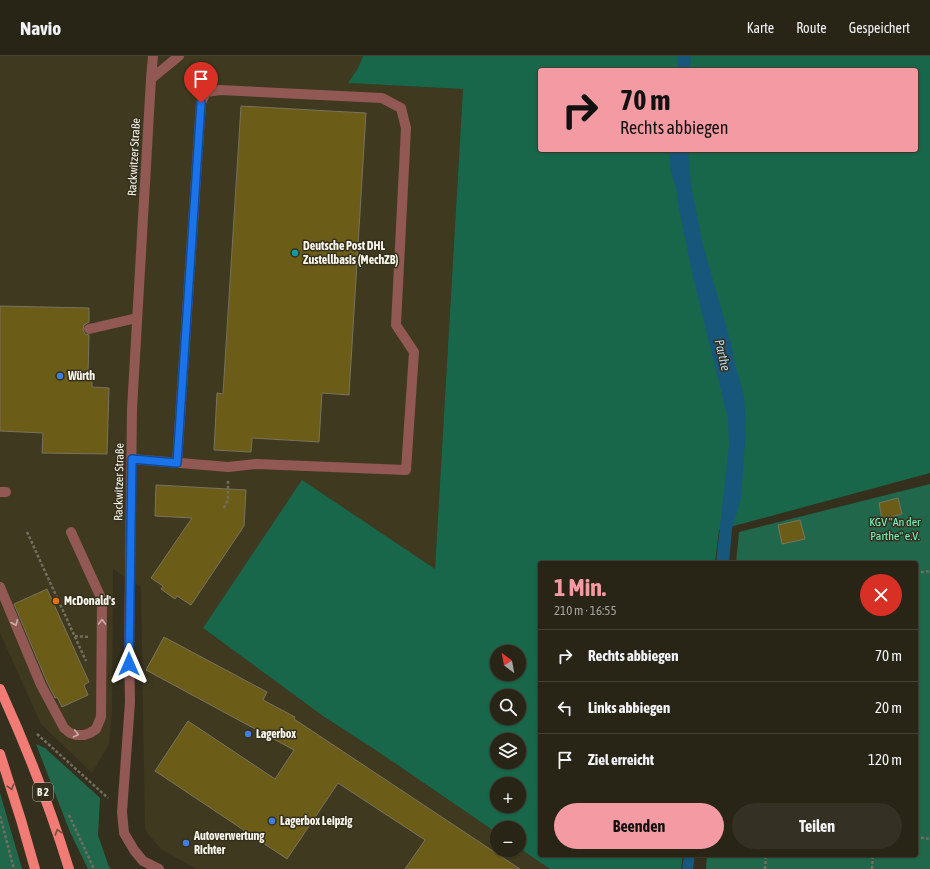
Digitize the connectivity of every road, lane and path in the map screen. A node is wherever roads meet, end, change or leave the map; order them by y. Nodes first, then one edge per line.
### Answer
1 (153, 56) edge
2 (179, 56) edge
3 (151, 79) junction
4 (137, 318) junction
5 (89, 329) dead end
6 (132, 459) junction
7 (177, 463) junction
8 (26, 532) dead end
9 (72, 532) dead end
10 (930, 570) edge
11 (918, 573) edge
12 (0, 587) edge
13 (87, 662) dead end
14 (0, 690) edge
15 (35, 733) dead end
16 (0, 754) edge
17 (100, 792) dead end
18 (68, 812) dead end
19 (0, 816) edge
20 (918, 837) edge
21 (930, 839) edge
22 (766, 857) edge
23 (874, 857) edge
24 (14, 869) edge
25 (35, 869) edge
26 (69, 869) edge
27 (94, 869) edge
28 (159, 869) edge
29 (765, 869) edge
30 (872, 869) edge

1 - 3 street, Rackwitzer Straße
2 - 3 street
3 - 4 street, Rackwitzer Straße
4 - 5 street
4 - 6 street, Rackwitzer Straße
6 - 7 street
6 - 28 street, Rackwitzer Straße
7 - 7 street
8 - 13 path
12 -> 9 street
10 - 11 path
26 -> 14 main road, B 2
15 - 17 path
16 -> 25 main road, B 2
18 - 27 path
19 - 24 path
20 - 21 path
22 - 29 path
23 - 30 path

